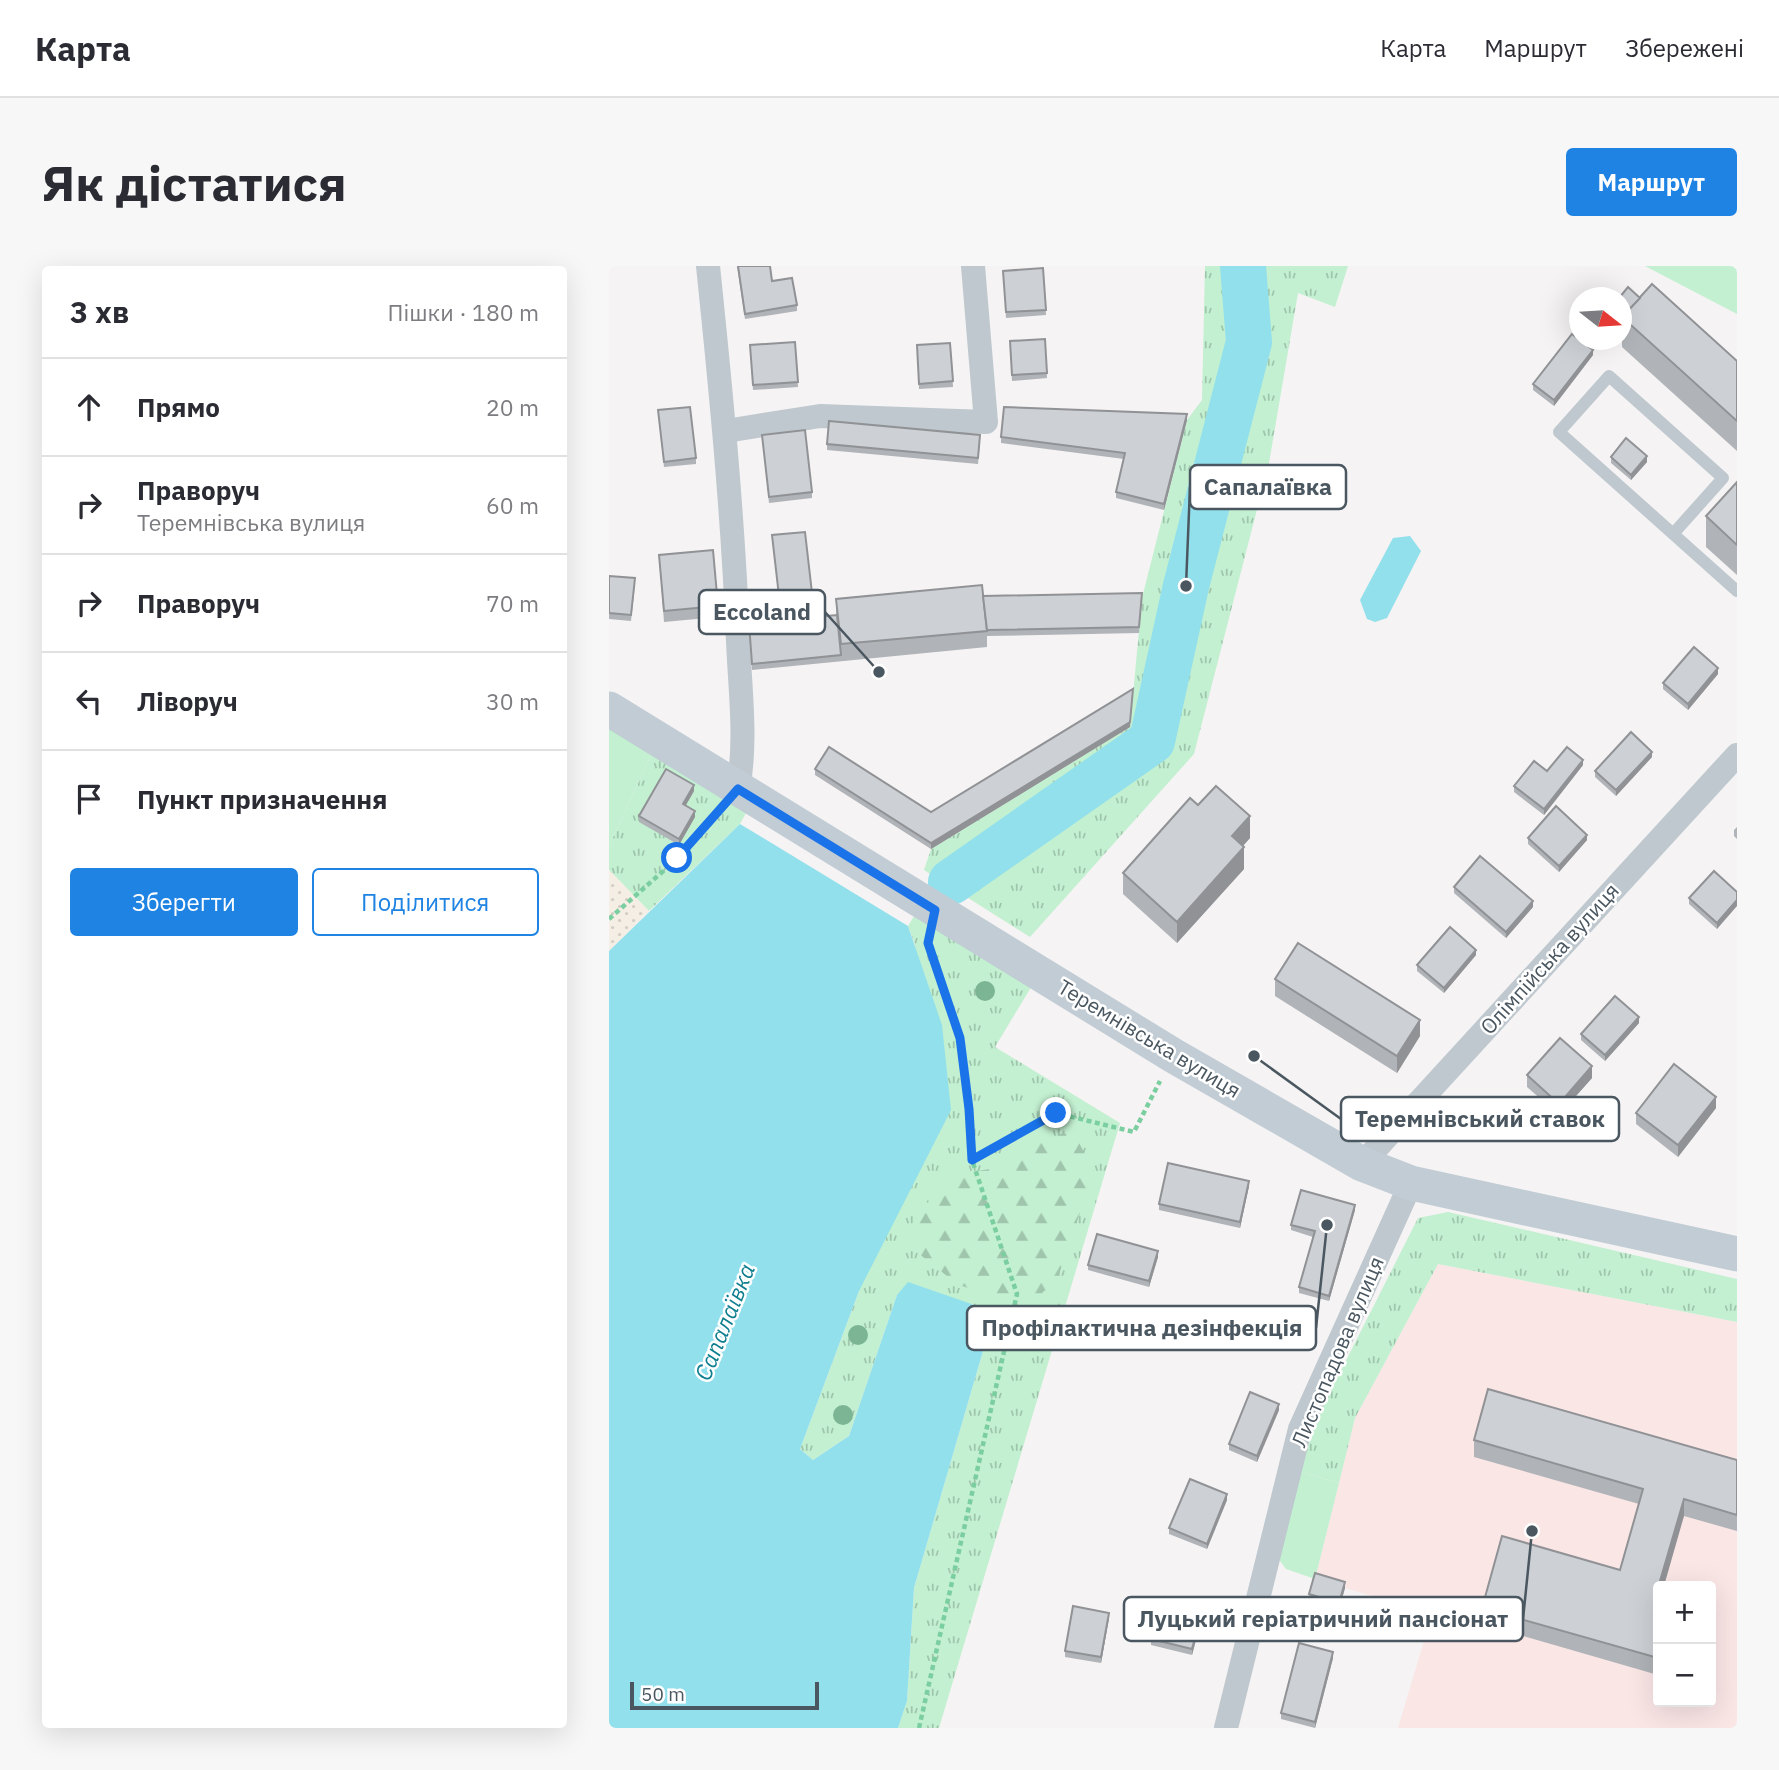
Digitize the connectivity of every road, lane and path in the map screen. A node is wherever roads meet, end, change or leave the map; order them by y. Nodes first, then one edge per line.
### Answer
1 (708, 266) edge
2 (973, 266) edge
3 (726, 431) junction
4 (1673, 534) junction
5 (1737, 591) edge
6 (609, 709) edge
7 (1737, 755) edge
8 (738, 789) junction
9 (935, 910) junction
10 (609, 919) edge
11 (1174, 1056) junction
12 (972, 1160) junction
13 (1362, 1164) junction
14 (1411, 1183) junction
15 (1737, 1254) edge
16 (919, 1728) edge
17 (1226, 1728) edge

1 - 3 street
2 - 3 street
3 - 8 street
4 - 4 lane
4 - 5 lane
6 - 8 street, Теремнівська вулиця
7 - 13 street, Олімпійська вулиця
8 - 9 street, Теремнівська вулиця
8 - 10 path
9 - 11 street, Теремнівська вулиця
9 - 12 path
11 - 12 path
11 - 13 street, Теремнівська вулиця
12 - 16 path
13 - 14 street, Теремнівська вулиця
14 - 15 street, Теремнівська вулиця
14 - 17 street, Листопадова вулиця

